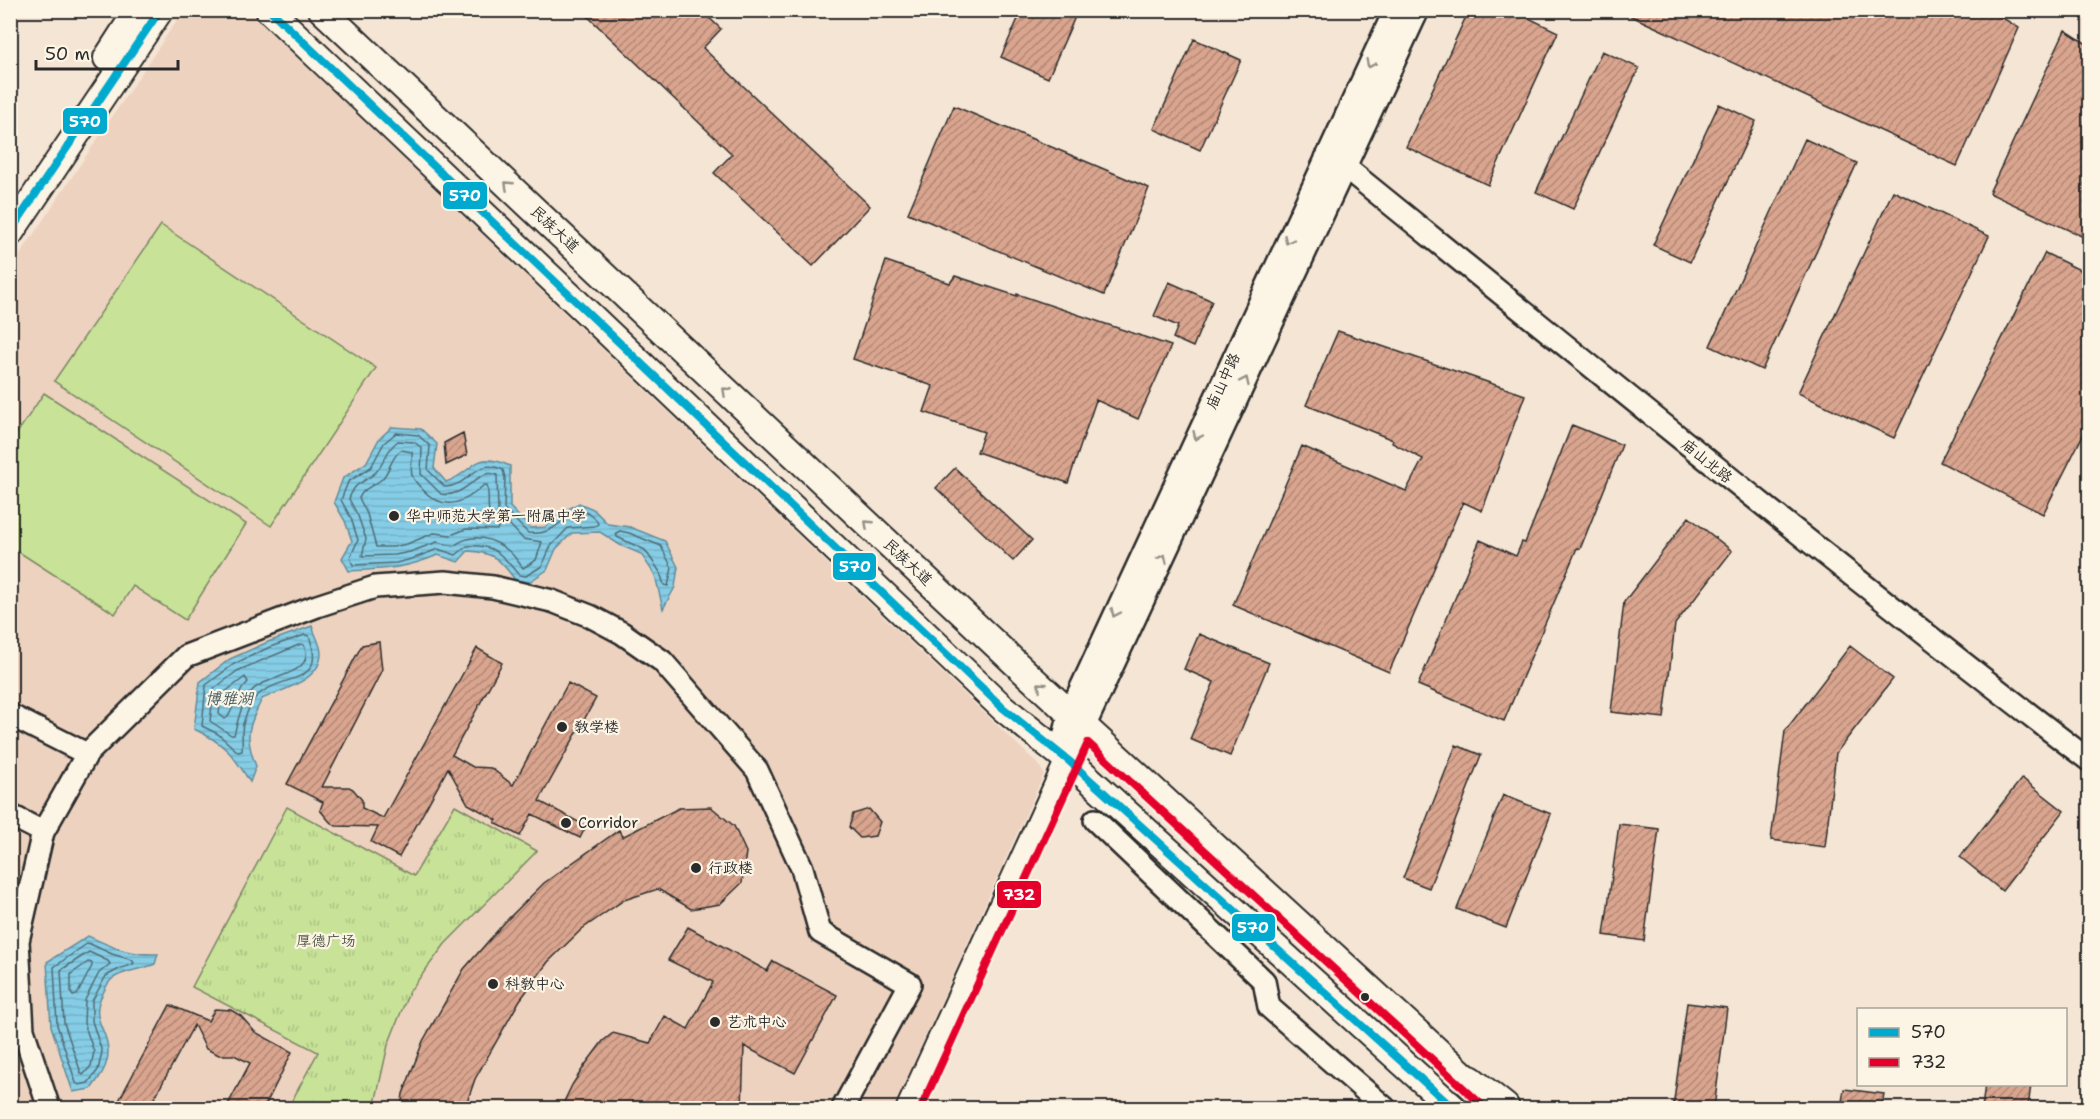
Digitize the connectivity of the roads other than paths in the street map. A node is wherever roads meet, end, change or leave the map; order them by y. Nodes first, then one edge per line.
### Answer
1 (138, 10) edge
2 (160, 10) edge
3 (269, 10) edge
4 (322, 10) edge
5 (1395, 10) edge
6 (1418, 10) edge
7 (1336, 162) junction
8 (10, 203) edge
9 (10, 233) edge
10 (10, 715) edge
11 (1077, 719) junction
12 (87, 754) junction
13 (1064, 757) junction
14 (2090, 761) edge
15 (10, 815) edge
16 (1095, 820) dead end
17 (43, 832) junction
18 (1470, 1081) joint
19 (49, 1108) edge
20 (843, 1108) edge
21 (910, 1108) edge
22 (1384, 1108) edge
23 (1453, 1108) edge
24 (1502, 1108) edge

1 - 8 main road
2 - 9 main road
3 - 13 main road
11 -> 4 main road, 民族大道
5 -> 7 street, 庙山中路
6 - 7 street, 庙山中路
7 - 11 street, 庙山中路
7 - 14 street, 庙山北路
10 - 12 street
11 - 13 main road
11 - 18 main road, 民族大道
12 - 17 street
12 - 20 street
13 - 21 main road
13 - 23 main road
15 - 17 street
16 - 22 street
17 - 19 street
18 - 24 highway

